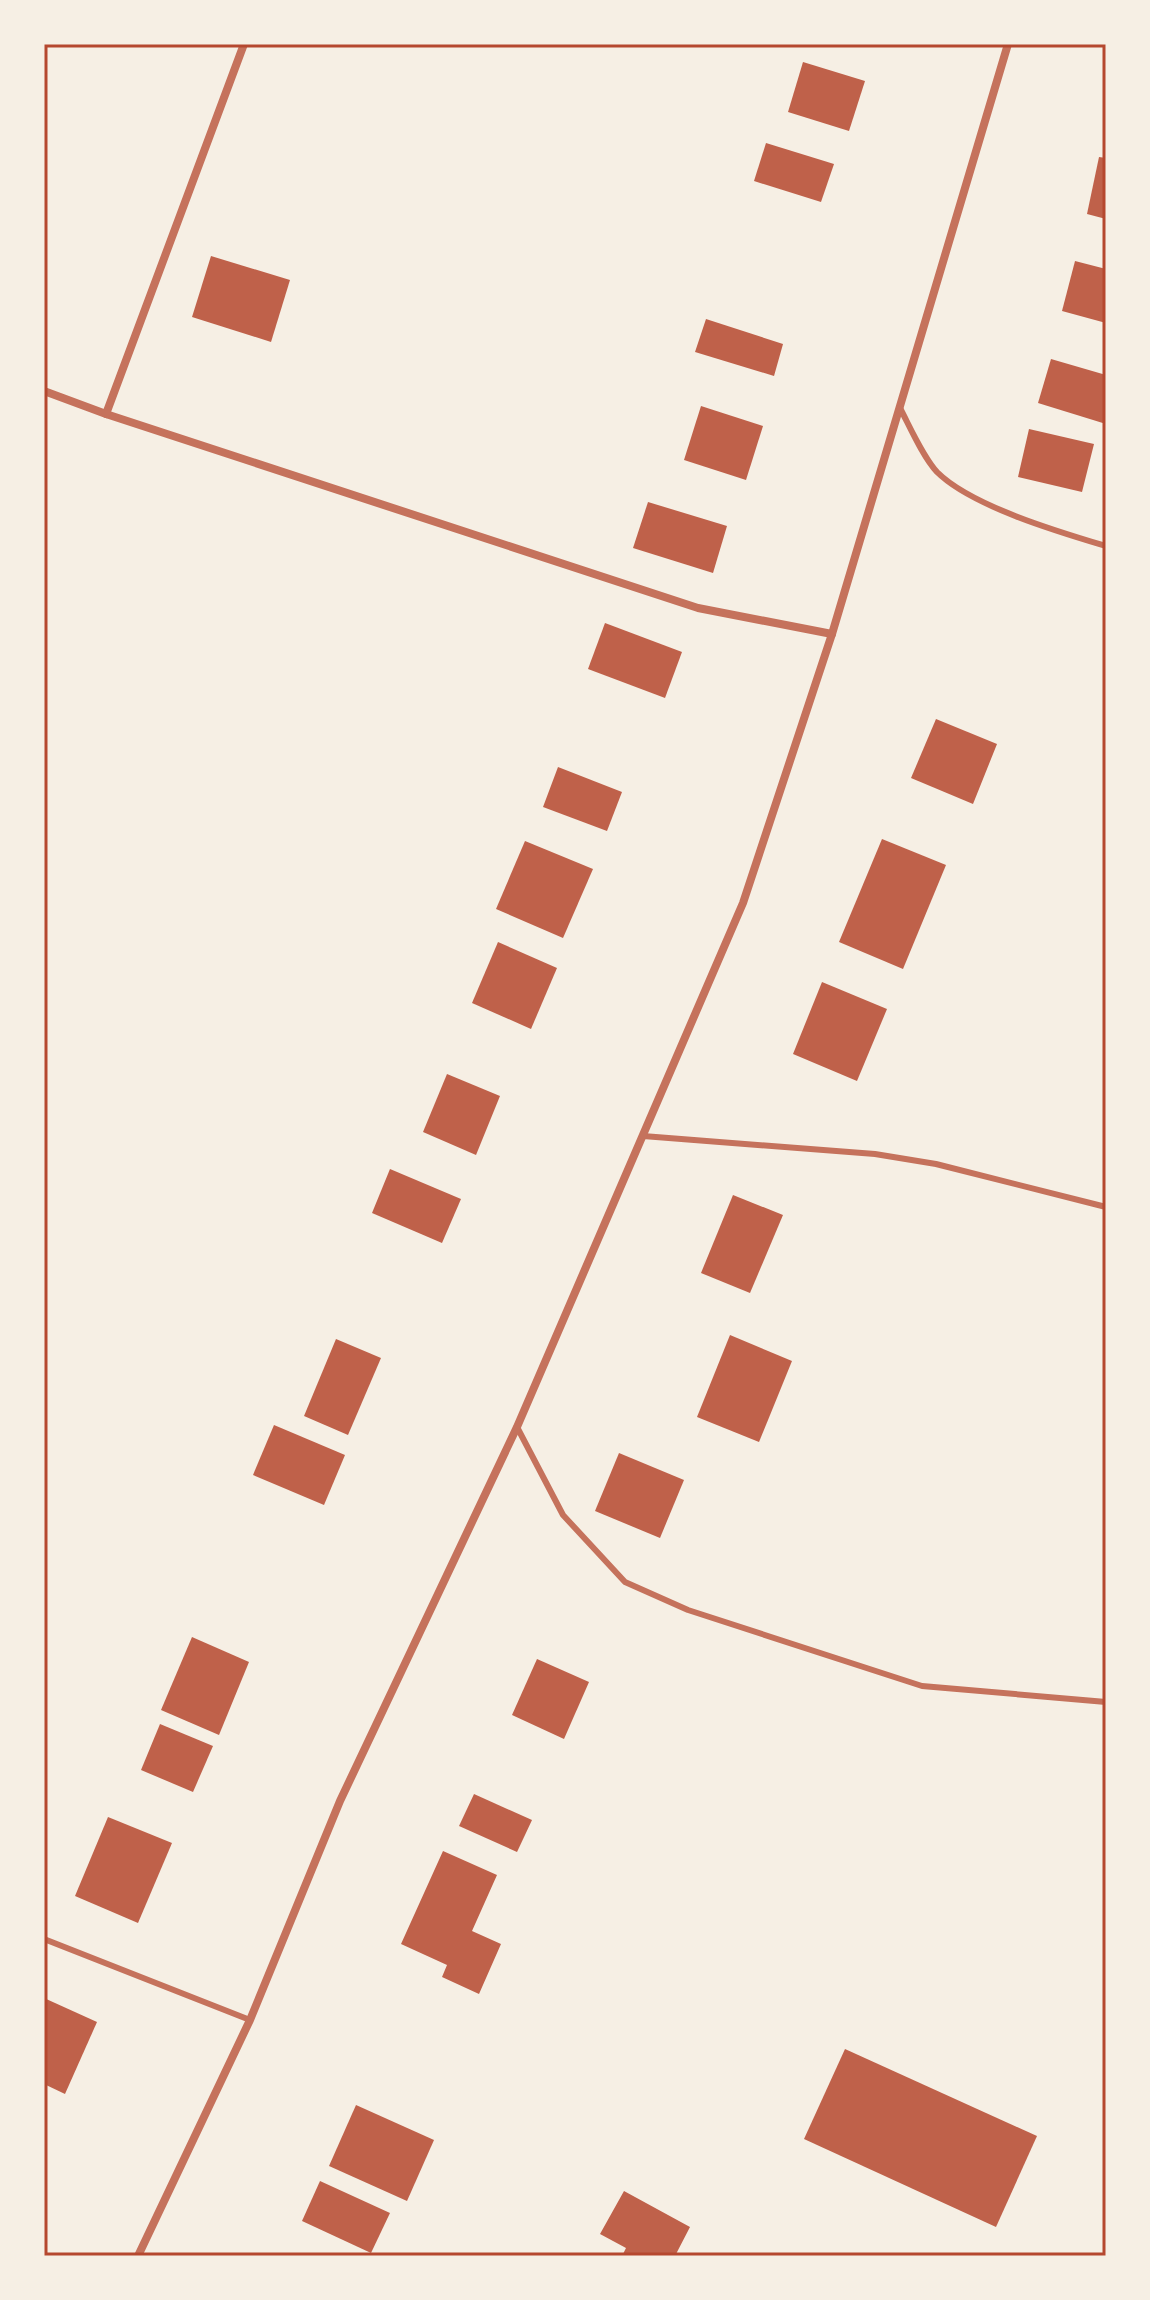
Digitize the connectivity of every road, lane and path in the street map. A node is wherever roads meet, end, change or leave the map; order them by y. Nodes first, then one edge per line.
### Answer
1 (244, 44) edge
2 (1008, 44) edge
3 (44, 391) edge
4 (900, 408) junction
5 (106, 414) junction
6 (1106, 546) edge
7 (832, 634) junction
8 (643, 1136) junction
9 (1106, 1207) edge
10 (517, 1427) junction
11 (1106, 1702) edge
12 (44, 1939) edge
13 (250, 2020) junction
14 (138, 2256) edge

1 - 5 street
2 - 4 street
3 - 5 street
4 - 6 lane
4 - 7 street
5 - 7 street
7 - 8 street
8 - 9 lane
8 - 10 street
10 - 11 lane
10 - 13 street
12 - 13 lane
13 - 14 street

